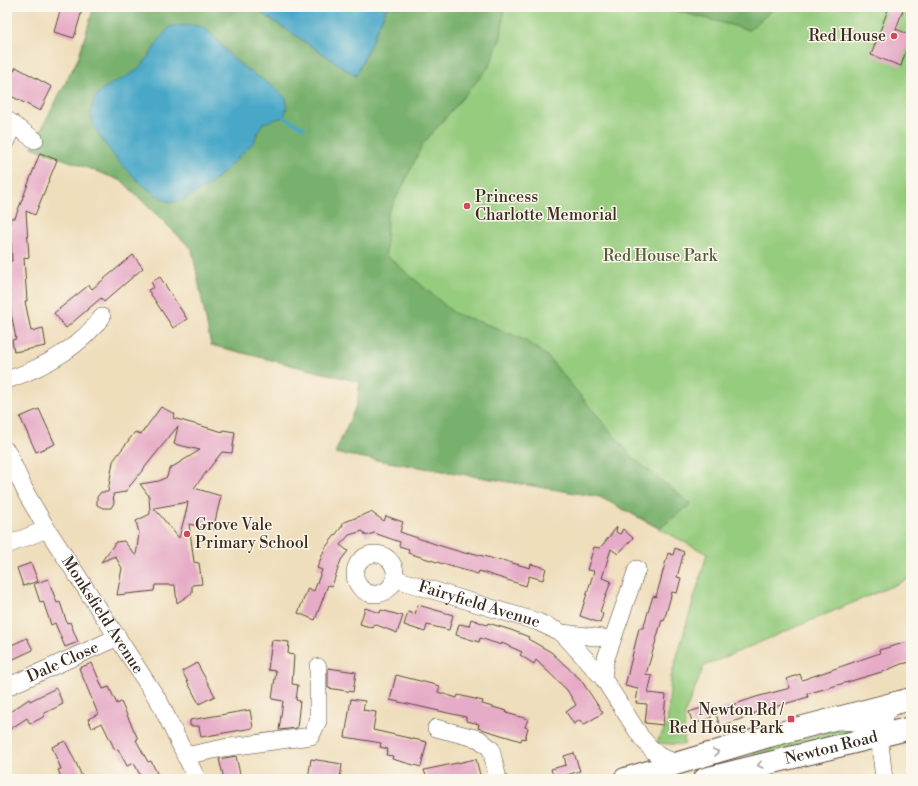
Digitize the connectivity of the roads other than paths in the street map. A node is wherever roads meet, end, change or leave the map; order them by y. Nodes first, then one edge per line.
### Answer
1 (10, 122) edge
2 (7, 140) edge
3 (35, 140) dead end
4 (102, 317) dead end
5 (7, 380) edge
6 (7, 451) edge
7 (47, 529) junction
8 (7, 545) edge
9 (637, 569) dead end
10 (396, 579) dead end
11 (562, 633) junction
12 (118, 637) junction
13 (612, 639) junction
14 (318, 666) dead end
15 (603, 678) junction
16 (7, 687) edge
17 (904, 701) edge
18 (827, 721) junction
19 (436, 728) dead end
20 (911, 728) edge
21 (879, 735) junction
22 (641, 737) junction
23 (185, 756) junction
24 (679, 764) junction
25 (630, 778) edge
26 (196, 779) edge
27 (498, 779) edge
28 (705, 779) edge
29 (884, 779) edge

1 - 2 street
1 - 3 street
4 - 5 street
6 - 7 street, Monksfield Avenue
7 - 8 street
7 - 12 street, Monksfield Avenue
9 - 13 street
10 - 11 street, Fairyfield Avenue
11 - 13 street, Fairyfield Avenue
11 - 15 street, Fairyfield Avenue
12 - 16 street, Dale Close
12 - 23 street, Monksfield Avenue
13 - 15 street
14 - 23 street
15 - 22 street, Fairyfield Avenue
17 - 18 highway, Newton Road
17 - 21 street
18 - 21 street
24 -> 18 highway, Newton Road
19 - 27 street
20 - 21 highway, Newton Road
21 -> 28 highway, Newton Road
21 - 29 street
22 - 24 street, Fairyfield Avenue
22 - 25 street, Fairyfield Avenue
23 - 26 street, Monksfield Avenue
24 - 25 highway, Newton Road

